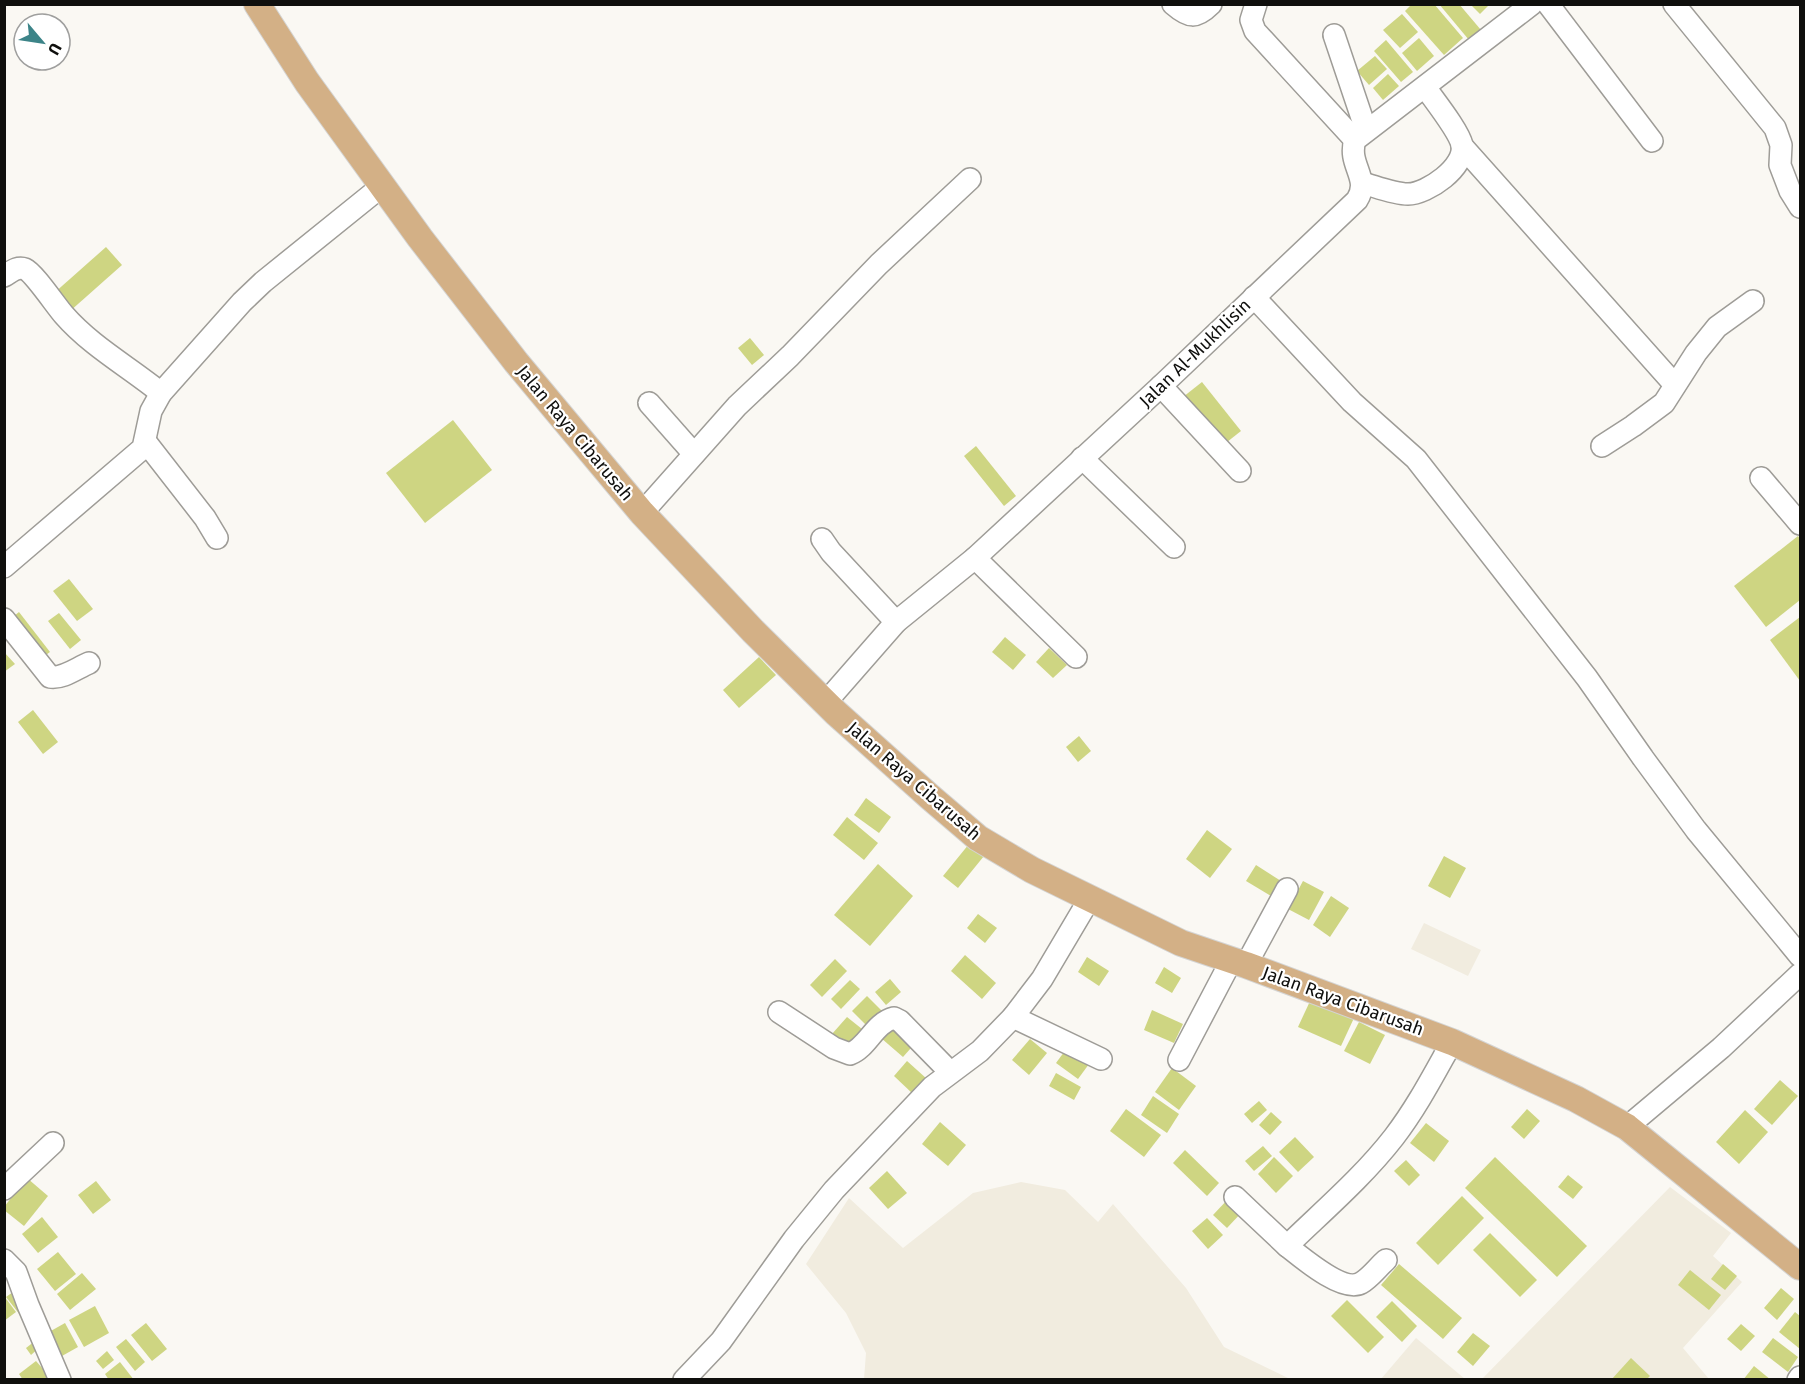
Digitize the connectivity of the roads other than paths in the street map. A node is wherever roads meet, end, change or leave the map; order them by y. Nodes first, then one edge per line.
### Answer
1 (257, 4) edge
2 (1173, 4) edge
3 (1211, 4) edge
4 (1256, 4) edge
5 (1532, 4) edge
6 (1548, 4) edge
7 (1674, 4) edge
8 (1334, 35) dead end
9 (1425, 87) junction
10 (1361, 135) junction
11 (1652, 141) dead end
12 (1462, 146) junction
13 (970, 178) dead end
14 (1364, 183) junction
15 (382, 186) junction
16 (1800, 207) edge
17 (4, 276) edge
18 (1254, 297) junction
19 (1753, 301) dead end
20 (1161, 386) junction
21 (1675, 386) junction
22 (161, 393) junction
23 (649, 403) dead end
24 (145, 441) junction
25 (1602, 446) dead end
26 (694, 454) junction
27 (1082, 458) junction
28 (1240, 471) dead end
29 (1761, 478) dead end
30 (642, 513) junction
31 (1800, 524) edge
32 (217, 538) dead end
33 (822, 539) dead end
34 (1174, 547) dead end
35 (975, 558) junction
36 (4, 567) edge
37 (4, 619) edge
38 (896, 622) junction
39 (1076, 657) dead end
40 (89, 663) dead end
41 (826, 702) junction
42 (1287, 889) dead end
43 (1090, 898) junction
44 (1800, 956) edge
45 (1238, 963) junction
46 (1800, 974) edge
47 (779, 1012) dead end
48 (1013, 1017) junction
49 (1452, 1042) junction
50 (1101, 1059) dead end
51 (1179, 1059) dead end
52 (950, 1072) junction
53 (1627, 1127) junction
54 (53, 1143) dead end
55 (4, 1189) edge
56 (1235, 1197) dead end
57 (1287, 1246) junction
58 (4, 1260) edge
59 (1386, 1260) dead end
60 (1800, 1267) edge
61 (60, 1380) edge
62 (684, 1380) edge

1 - 15 main road, Jalan Raya Cibarusah
2 - 3 street
4 - 10 street
5 - 9 street
6 - 11 street
7 - 16 street
8 - 10 street
9 - 10 street
9 - 12 street
10 - 14 street
12 - 14 street
12 - 21 street
13 - 26 street
14 - 18 street, Jalan Al-Mukhlisin
15 - 22 street
15 - 30 main road, Jalan Raya Cibarusah
17 - 22 street
18 - 20 street, Jalan Al-Mukhlisin
18 - 44 street
19 - 21 street
20 - 27 street, Jalan Al-Mukhlisin
20 - 28 street
21 - 25 street
22 - 24 street
23 - 26 street
24 - 32 street
24 - 36 street
26 - 30 street
27 - 34 street
27 - 35 street, Jalan Al-Mukhlisin
29 - 31 street
30 - 41 main road, Jalan Raya Cibarusah
33 - 38 street
35 - 38 street, Jalan Al-Mukhlisin
35 - 39 street
37 - 40 street
38 - 41 street, Jalan Al-Mukhlisin
41 - 43 main road, Jalan Raya Cibarusah
42 - 45 street
43 - 45 main road, Jalan Raya Cibarusah
43 - 48 street
45 - 49 main road, Jalan Raya Cibarusah
45 - 51 street
46 - 53 street
47 - 52 street
48 - 50 street
48 - 52 street
49 - 53 main road, Jalan Raya Cibarusah
49 - 57 street
52 - 62 street
53 - 60 main road, Jalan Raya Cibarusah
54 - 55 street
56 - 57 street
57 - 59 street
58 - 61 street

